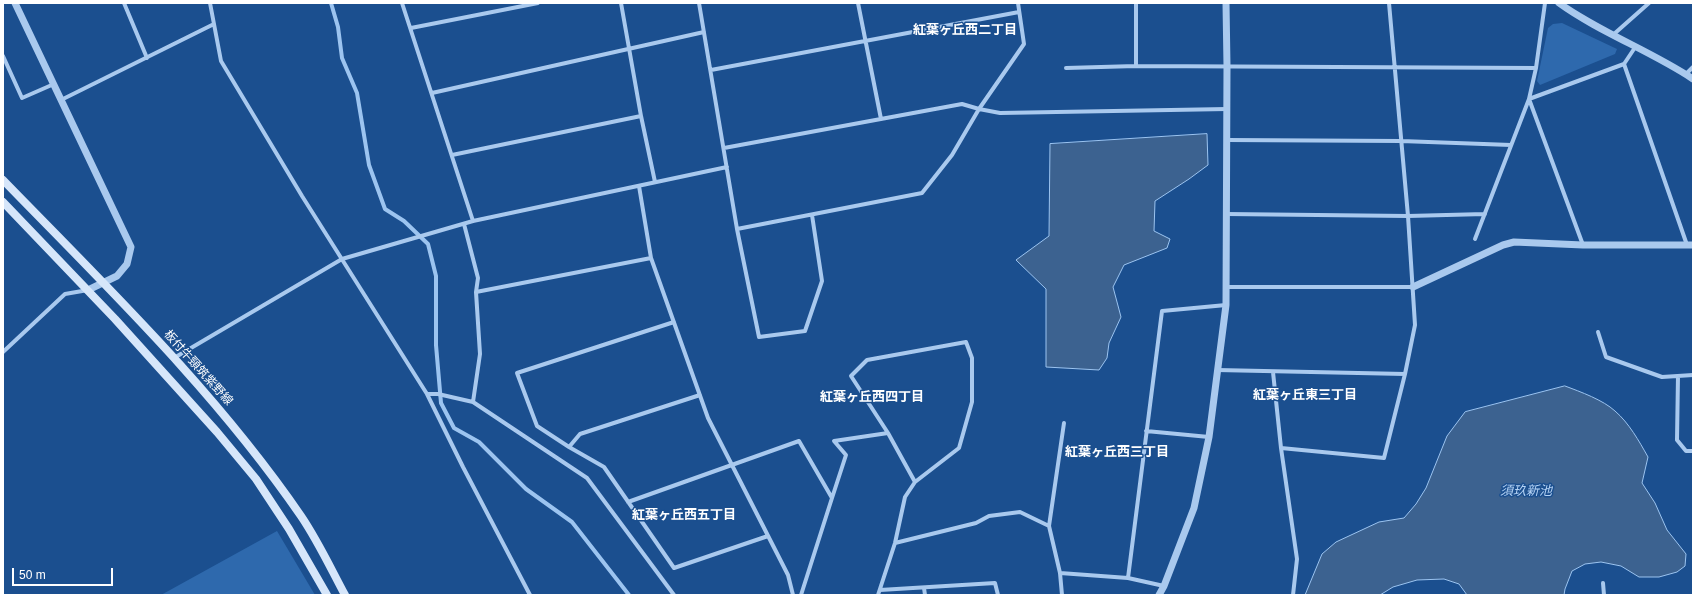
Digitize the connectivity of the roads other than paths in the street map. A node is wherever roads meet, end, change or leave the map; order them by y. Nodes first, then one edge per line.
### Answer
1 (15, 3) edge
2 (124, 3) edge
3 (210, 3) edge
4 (402, 3) edge
5 (538, 3) edge
6 (621, 3) edge
7 (858, 3) edge
8 (1018, 3) edge
9 (1136, 3) edge
10 (1226, 3) edge
11 (1389, 3) edge
12 (1545, 3) edge
13 (1559, 3) edge
14 (1649, 3) edge
15 (700, 4) edge
16 (1019, 12) junction
17 (214, 24) junction
18 (410, 28) junction
19 (704, 32) junction
20 (1614, 34) junction
21 (864, 41) junction
22 (1636, 46) junction
23 (630, 49) junction
24 (3, 56) edge
25 (147, 58) junction
26 (1624, 64) junction
27 (1136, 66) junction
28 (1227, 66) junction
29 (1693, 67) edge
30 (1066, 68) dead end
31 (1394, 68) junction
32 (1536, 68) junction
33 (711, 70) junction
34 (1686, 74) junction
35 (1693, 79) edge
36 (54, 84) junction
37 (432, 93) junction
38 (1529, 98) junction
39 (61, 100) junction
40 (1227, 109) junction
41 (979, 110) junction
42 (641, 116) junction
43 (881, 119) junction
44 (1227, 140) junction
45 (1401, 141) junction
46 (1511, 144) junction
47 (724, 148) junction
48 (452, 155) junction
49 (727, 167) junction
50 (3, 180) edge
51 (655, 182) junction
52 (639, 186) junction
53 (3, 202) edge
54 (1226, 214) junction
55 (1485, 214) junction
56 (812, 215) junction
57 (1408, 216) junction
58 (473, 221) junction
59 (464, 224) junction
60 (737, 229) junction
61 (1475, 239) dead end
62 (1583, 245) junction
63 (1690, 245) edge
64 (651, 258) junction
65 (342, 259) junction
66 (104, 284) junction
67 (1226, 287) junction
68 (1413, 287) junction
69 (88, 290) junction
70 (476, 292) junction
71 (1226, 305) junction
72 (674, 322) junction
73 (1598, 332) dead end
74 (3, 352) edge
75 (174, 358) junction
76 (1217, 370) junction
77 (1273, 372) junction
78 (1405, 374) junction
79 (1693, 375) edge
80 (1678, 376) junction
81 (427, 394) junction
82 (700, 395) junction
83 (473, 402) junction
84 (1064, 423) dead end
85 (1146, 431) junction
86 (888, 432) junction
87 (1208, 437) junction
88 (569, 446) junction
89 (1281, 448) junction
90 (1693, 452) edge
91 (732, 465) junction
92 (915, 482) junction
93 (832, 498) junction
94 (628, 502) junction
95 (1049, 526) junction
96 (768, 536) junction
97 (895, 543) junction
98 (1060, 573) junction
99 (1128, 578) junction
100 (1603, 583) dead end
101 (1164, 586) junction
102 (924, 588) junction
103 (879, 593) edge
104 (327, 595) edge
105 (345, 595) edge
106 (530, 595) edge
107 (674, 595) edge
108 (793, 595) edge
109 (801, 595) edge
110 (925, 595) edge
111 (998, 595) edge
112 (1062, 595) edge
113 (1159, 595) edge
114 (1292, 595) edge
115 (1604, 595) edge

1 - 36 street
2 - 25 street
3 - 17 street
4 - 18 street
5 - 18 street
6 - 23 street
7 - 21 street
8 - 16 street
9 - 27 street
10 - 28 street
11 - 31 street
12 - 32 street
13 - 20 street
14 - 20 street
15 - 19 street
16 - 21 street
16 - 41 street
17 - 25 street
17 - 65 street
18 - 37 street
19 - 23 street
19 - 33 street
20 - 22 street
21 - 33 street
21 - 43 street
22 - 26 street
22 - 34 street
23 - 37 street
23 - 42 street
24 - 36 street
25 - 39 street
26 - 38 street
26 - 63 street
27 - 28 street
27 - 30 street
28 - 31 street
28 - 40 street
29 - 34 street
31 - 32 street
31 - 45 street
32 - 38 street
33 - 47 street
34 - 35 street
36 - 39 street
37 - 48 street
38 - 46 street
38 - 62 street
39 - 66 street
40 - 41 street
40 - 44 street
41 - 43 street
41 - 56 street
42 - 48 street
42 - 51 street
43 - 47 street
44 - 45 street
44 - 54 street
45 - 46 street
45 - 57 street
46 - 55 street
47 - 49 street
48 - 58 street
49 - 51 street
49 - 60 street
50 - 66 main road, 板付牛頸筑紫野線
51 - 52 street
52 - 58 street
52 - 64 street
53 - 69 main road
54 - 57 street
54 - 67 street
55 - 57 street
55 - 61 street
56 - 60 street
56 - 60 street
57 - 68 street
58 - 59 street
59 - 65 street
59 - 70 street
62 - 63 street
62 - 68 street
64 - 70 street
64 - 72 street
65 - 75 street
65 - 81 street
66 - 69 street
66 - 75 main road, 板付牛頸筑紫野線
67 - 68 street
67 - 71 street
68 - 78 street
69 - 74 street
69 - 104 main road
70 - 83 street
71 - 76 street
71 - 85 street
72 - 82 street
72 - 88 street
73 - 80 street
75 - 105 main road, 板付牛頸筑紫野線
76 - 77 street
76 - 87 street
77 - 78 street
77 - 89 street
78 - 89 street
79 - 80 street
80 - 90 street
81 - 83 street
81 - 106 street
82 - 88 street
82 - 91 street
83 - 107 street
84 - 95 street
85 - 87 street
85 - 99 street
86 - 92 street
86 - 92 street
86 - 93 street
87 - 101 street
88 - 94 street
89 - 114 street
91 - 93 street
91 - 94 street
91 - 96 street
92 - 97 street
93 - 109 street
94 - 96 street
95 - 97 street
95 - 98 street
96 - 108 street
97 - 103 street
98 - 99 street
98 - 112 street
99 - 101 street
100 - 115 street
101 - 113 street
102 - 103 street
102 - 110 street
102 - 111 street

